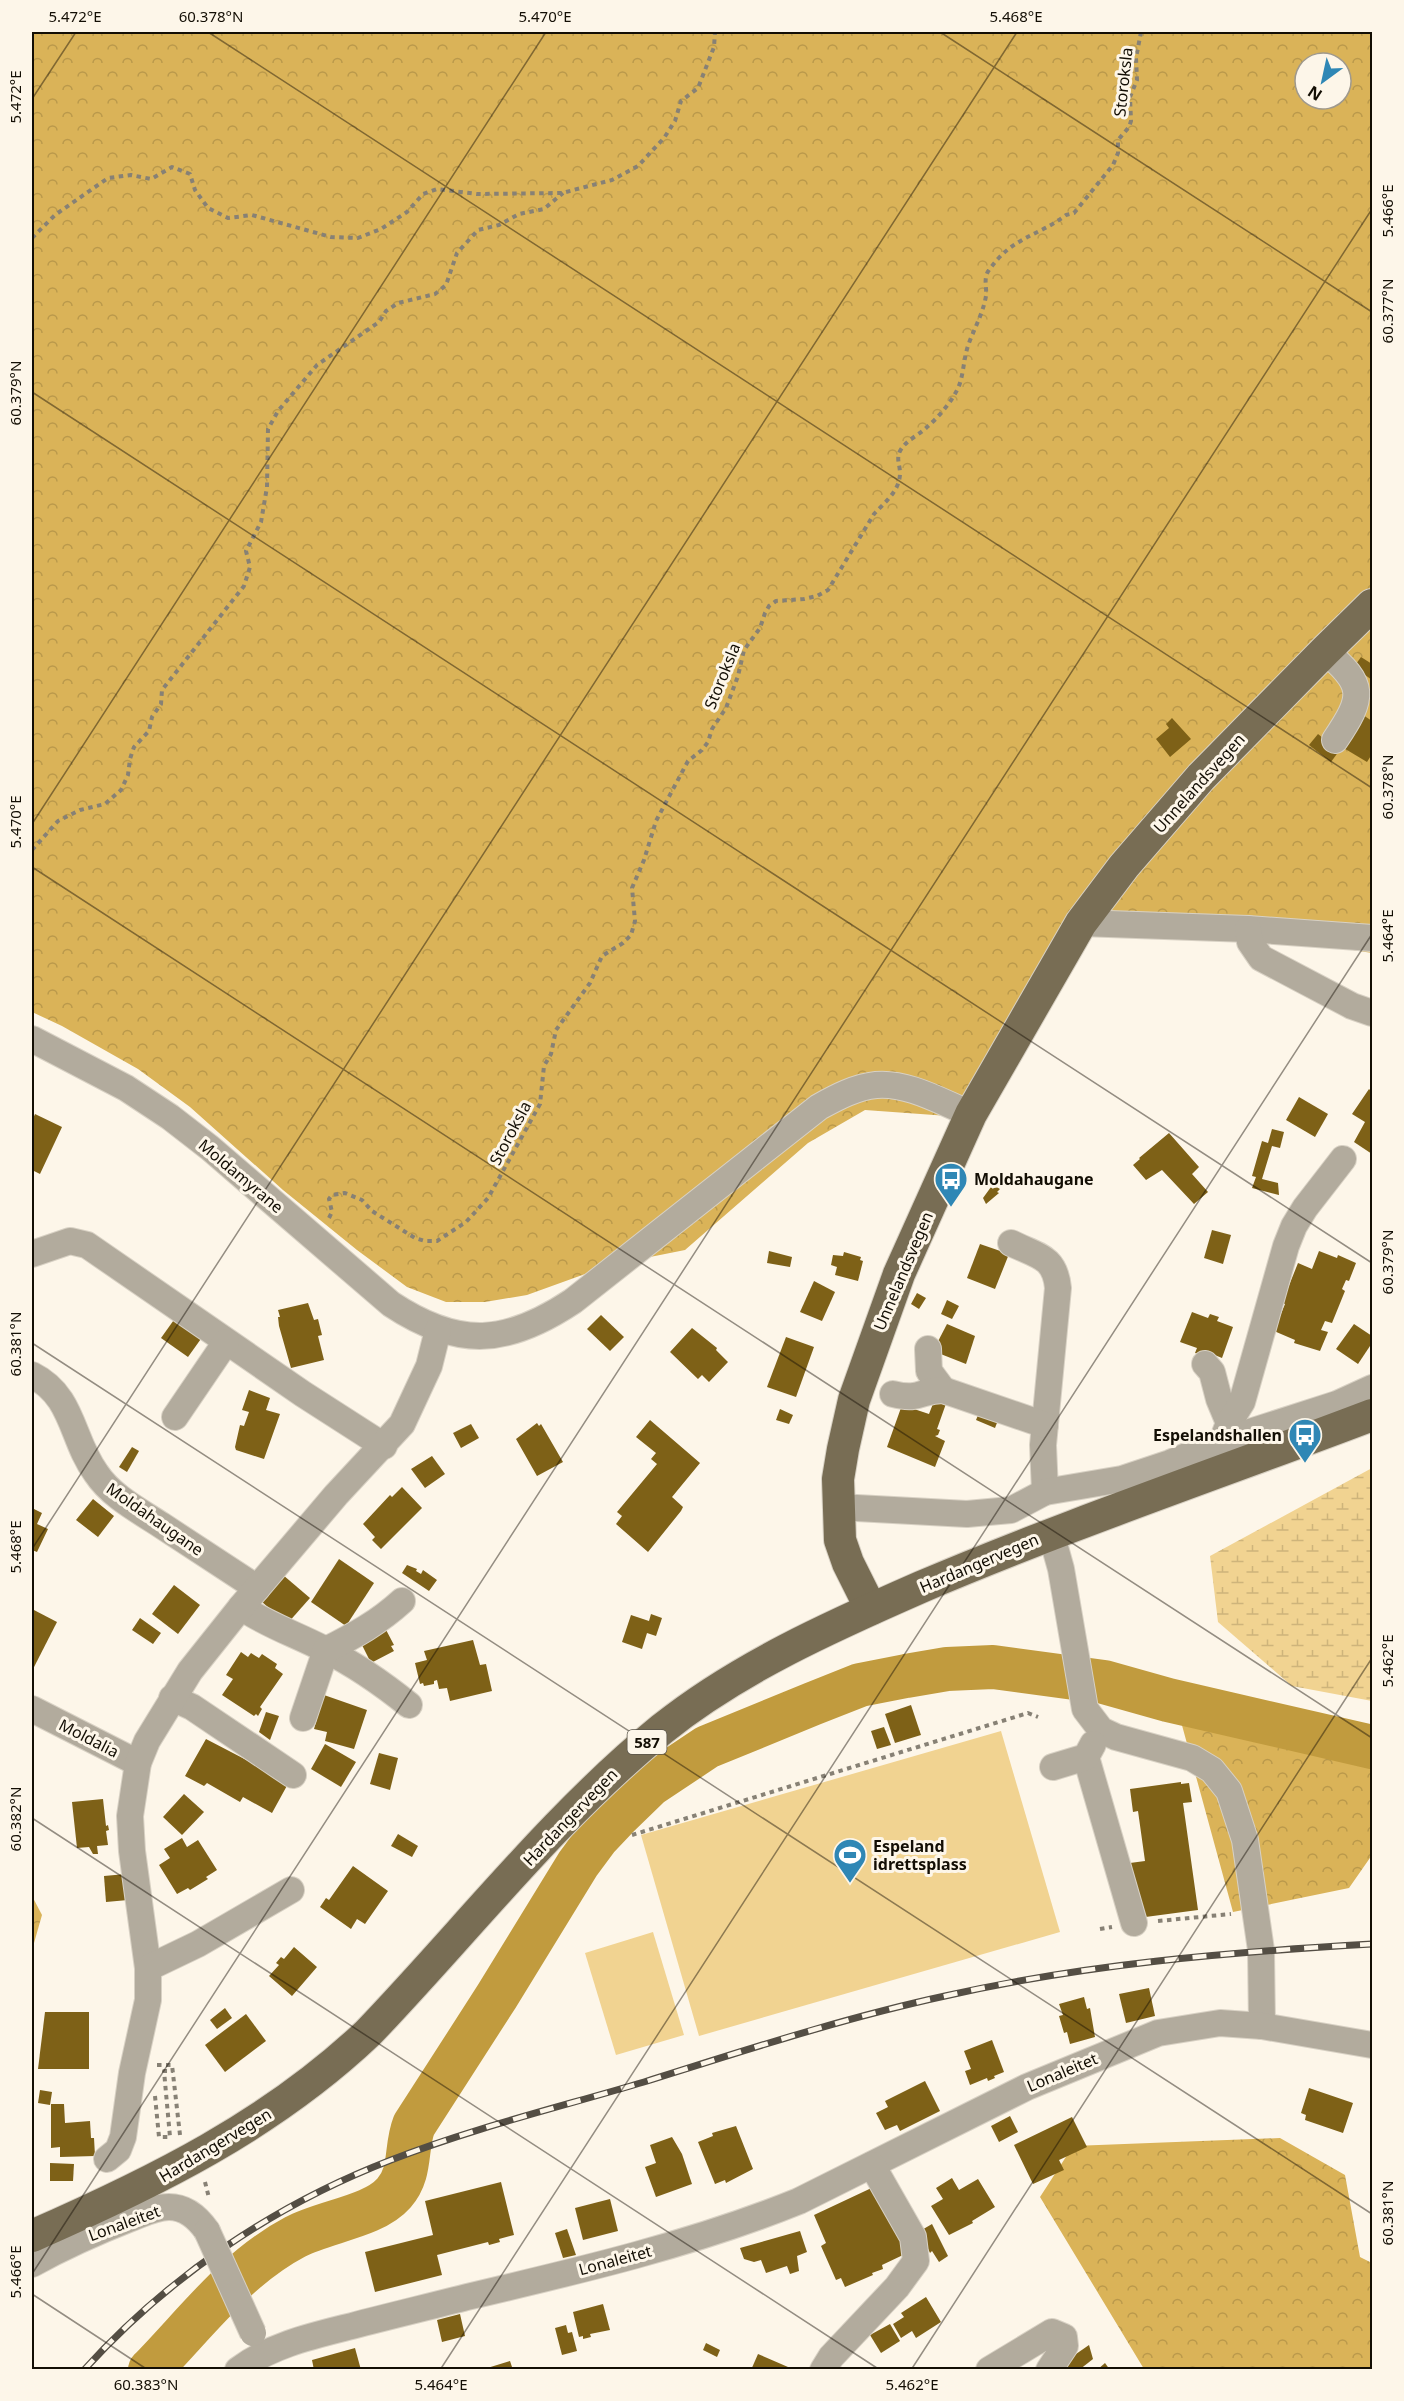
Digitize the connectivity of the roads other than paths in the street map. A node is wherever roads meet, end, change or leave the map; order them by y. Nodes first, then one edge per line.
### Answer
1 (1372, 605) edge
2 (1325, 651) junction
3 (1335, 740) dead end
4 (1081, 923) junction
5 (1248, 929) junction
6 (1372, 938) edge
7 (1372, 1013) edge
8 (32, 1039) edge
9 (971, 1114) junction
10 (1343, 1159) dead end
11 (1011, 1243) dead end
12 (32, 1254) edge
13 (438, 1330) junction
14 (226, 1342) junction
15 (928, 1349) dead end
16 (1205, 1364) dead end
17 (32, 1376) edge
18 (1372, 1388) edge
19 (943, 1390) junction
20 (893, 1394) dead end
21 (1372, 1415) edge
22 (175, 1416) dead end
23 (1045, 1425) junction
24 (1226, 1432) junction
25 (384, 1446) junction
26 (1045, 1492) junction
27 (838, 1507) junction
28 (1051, 1533) junction
29 (249, 1598) junction
30 (402, 1601) dead end
31 (871, 1609) junction
32 (326, 1650) junction
33 (172, 1698) junction
34 (409, 1705) dead end
35 (34, 1717) edge
36 (303, 1718) dead end
37 (1101, 1730) junction
38 (1086, 1757) junction
39 (138, 1763) junction
40 (1053, 1767) dead end
41 (292, 1775) dead end
42 (291, 1890) dead end
43 (1134, 1923) road end
44 (148, 1968) junction
45 (1263, 2026) junction
46 (1372, 2045) edge
47 (107, 2159) dead end
48 (872, 2165) junction
49 (32, 2236) edge
50 (32, 2264) edge
51 (257, 2343) junction
52 (238, 2370) edge
53 (823, 2370) edge
54 (989, 2370) edge
55 (1049, 2370) edge

1 - 2 main road, Unnelandsvegen
2 - 3 street
2 - 4 main road, Unnelandsvegen
4 - 5 street
4 - 9 main road, Unnelandsvegen
5 - 6 street
5 - 7 street
8 - 13 street, Moldamyrane
9 - 13 street
9 - 27 main road, Unnelandsvegen
10 - 24 street
11 - 23 street
12 - 14 street
13 - 25 street
14 - 22 street
14 - 25 street
15 - 19 street
16 - 24 street
17 - 29 street, Moldahaugane
18 - 24 street
19 - 20 street
19 - 23 street
21 - 28 main road, Hardangervegen / 587
23 - 26 street
24 - 26 street
25 - 29 street
26 - 27 street
27 - 31 main road, Unnelandsvegen
28 - 31 main road, Hardangervegen / 587
28 - 37 street
29 - 32 street, Moldahaugane
29 - 33 street
30 - 32 street
31 - 49 main road, Hardangervegen / 587
32 - 34 street, Moldahaugane
32 - 36 street
33 - 39 street
33 - 41 street
35 - 39 street, Moldalia
37 - 38 street
37 - 45 street
38 - 40 street
38 - 43 street
39 - 44 street
42 - 44 street
44 - 47 street
45 - 46 street, Lonaleitet
45 - 48 street, Lonaleitet
48 - 51 street, Lonaleitet
48 - 53 street
50 - 51 street, Lonaleitet, bridge
51 - 52 street
54 - 55 street

